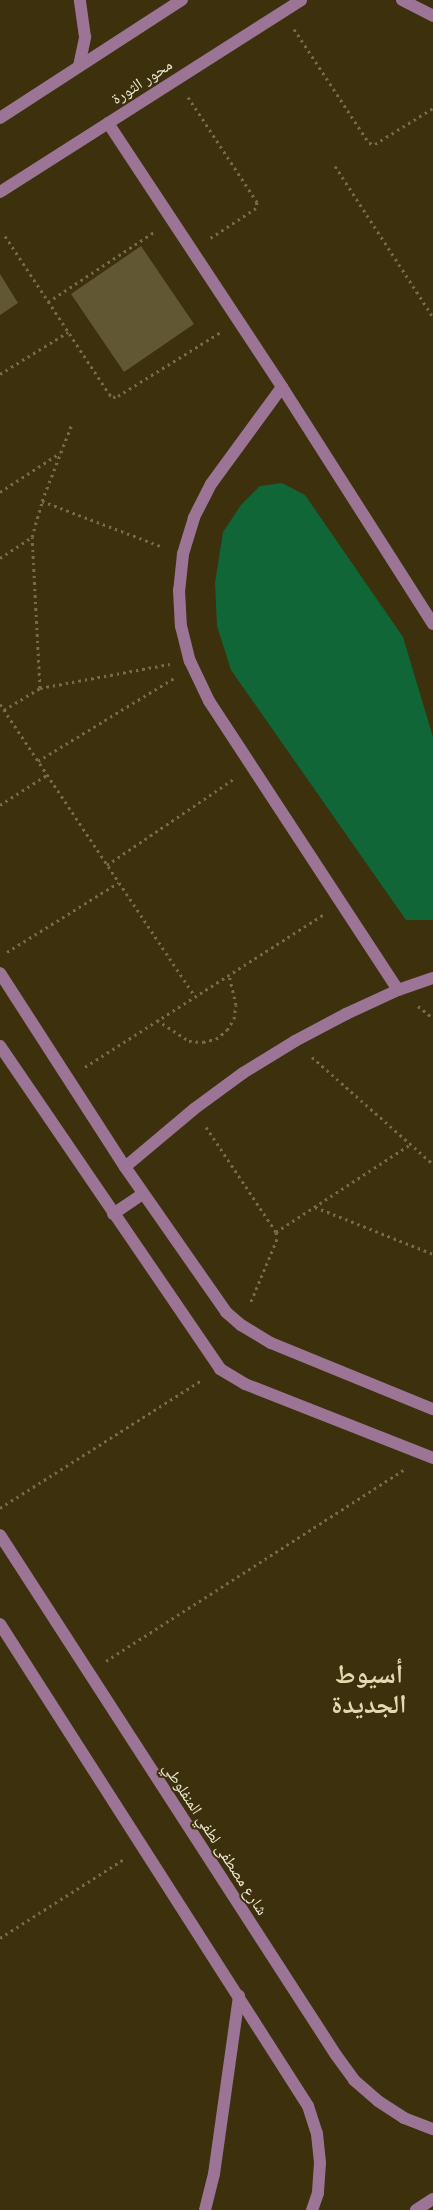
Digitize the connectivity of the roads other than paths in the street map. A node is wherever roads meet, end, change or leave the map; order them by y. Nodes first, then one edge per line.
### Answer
1 (80, 0) edge
2 (182, 0) edge
3 (301, 0) edge
4 (402, 0) edge
5 (433, 16) edge
6 (79, 66) junction
7 (0, 118) edge
8 (108, 123) junction
9 (0, 192) edge
10 (282, 387) junction
11 (433, 624) edge
12 (0, 973) edge
13 (433, 978) edge
14 (398, 990) junction
15 (0, 1046) edge
16 (4, 1062) edge
17 (125, 1167) junction
18 (143, 1194) junction
19 (113, 1214) junction
20 (433, 1408) edge
21 (430, 1457) edge
22 (0, 1535) edge
23 (0, 1624) edge
24 (239, 1996) junction
25 (433, 2129) edge
26 (433, 2199) edge
27 (205, 2210) edge
28 (312, 2210) edge
29 (416, 2210) edge

1 - 6 street
2 - 6 street
3 - 8 street, محور الثورة
4 - 5 street
6 - 7 street
8 - 9 street, محور الثورة
8 - 10 street
10 - 11 street
10 - 14 street
12 - 17 street
13 - 14 street
14 - 17 street
15 - 16 street
16 - 19 street
17 - 18 street
18 - 19 street
18 - 20 street
19 - 21 street
22 - 25 street, شارع مصطفى لطفي المنفلوطي
23 - 24 street
24 - 27 street
24 - 28 street
26 - 29 street

